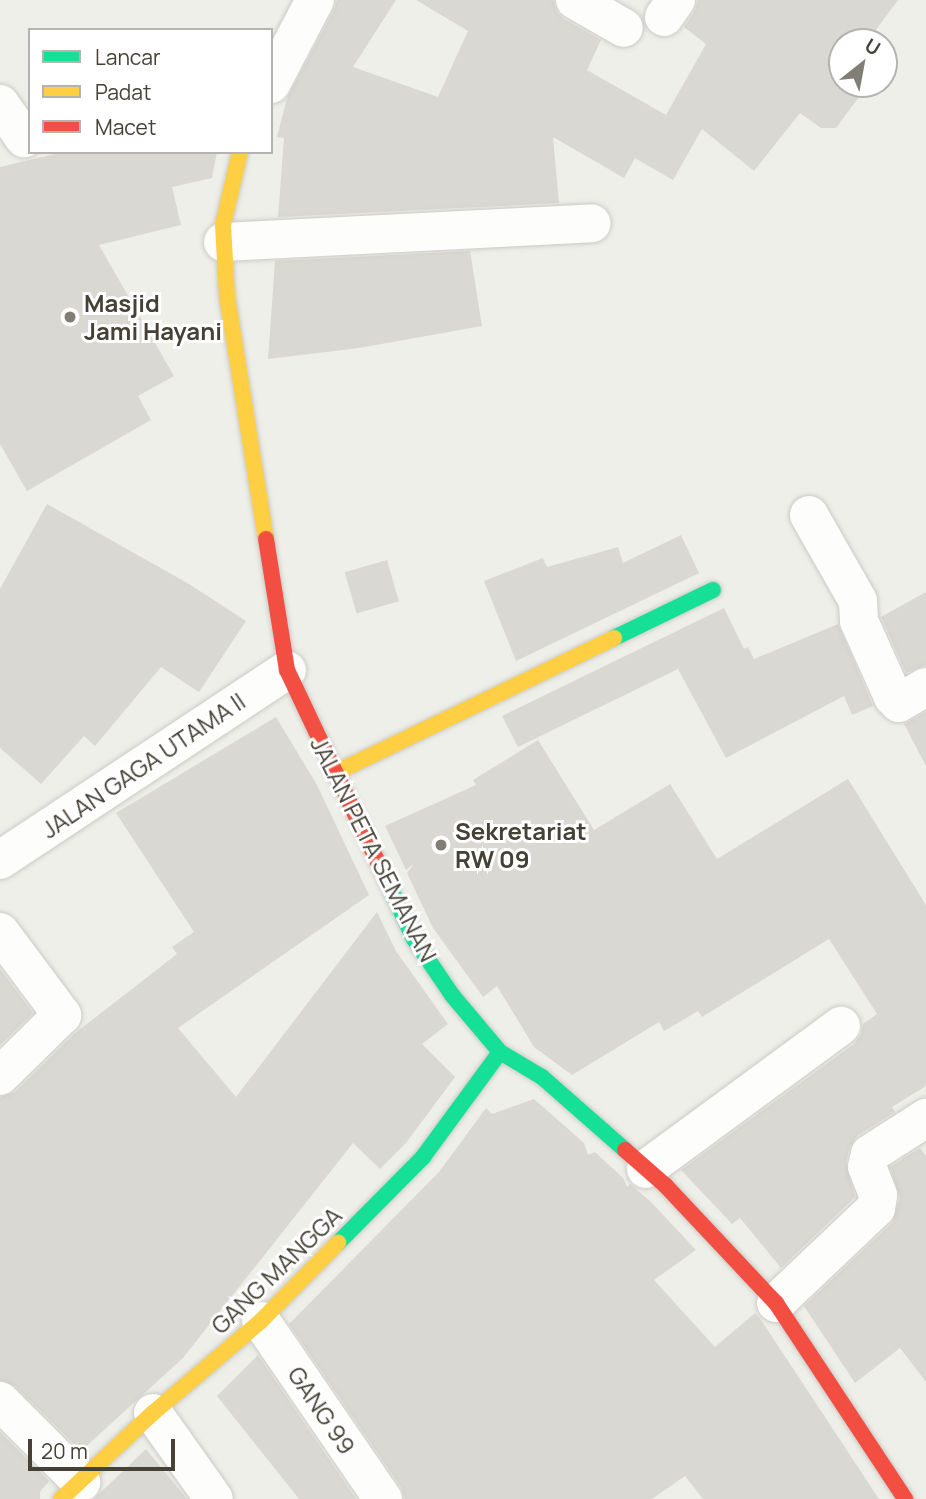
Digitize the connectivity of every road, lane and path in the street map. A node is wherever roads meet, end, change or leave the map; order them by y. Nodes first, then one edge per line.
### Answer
1 (315, 0) edge
2 (575, 0) edge
3 (624, 28) dead end
4 (273, 81) edge
5 (0, 104) edge
6 (18, 141) edge
7 (240, 154) edge
8 (592, 223) dead end
9 (223, 242) junction
10 (809, 515) dead end
11 (713, 590) dead end
12 (287, 670) junction
13 (926, 687) edge
14 (335, 773) junction
15 (0, 860) edge
16 (0, 932) edge
17 (841, 1026) dead end
18 (500, 1052) junction
19 (0, 1076) edge
20 (926, 1118) edge
21 (646, 1168) junction
22 (776, 1303) junction
23 (261, 1321) junction
24 (0, 1401) edge
25 (153, 1413) junction
26 (71, 1491) edge
27 (214, 1499) edge
28 (383, 1499) edge
29 (905, 1499) edge

1 - 4 street
2 - 3 street
5 - 6 street
7 - 9 street, JALAN PETA SEMANAN
8 - 9 street
9 - 12 street, JALAN PETA SEMANAN
10 - 13 street
11 - 14 street
12 - 14 street, JALAN PETA SEMANAN
12 - 15 street, JALAN GAGA UTAMA II
14 - 18 street, JALAN PETA SEMANAN
16 - 19 street
17 - 21 street
18 - 21 street, JALAN PETA SEMANAN
18 - 23 street, GANG MANGGA
20 - 22 street
21 - 22 street, JALAN PETA SEMANAN
22 - 29 street, JALAN PETA SEMANAN
23 - 25 street, GANG MANGGA
23 - 28 street, GANG 99
24 - 26 street
25 - 26 street, GANG MANGGA
25 - 27 street

